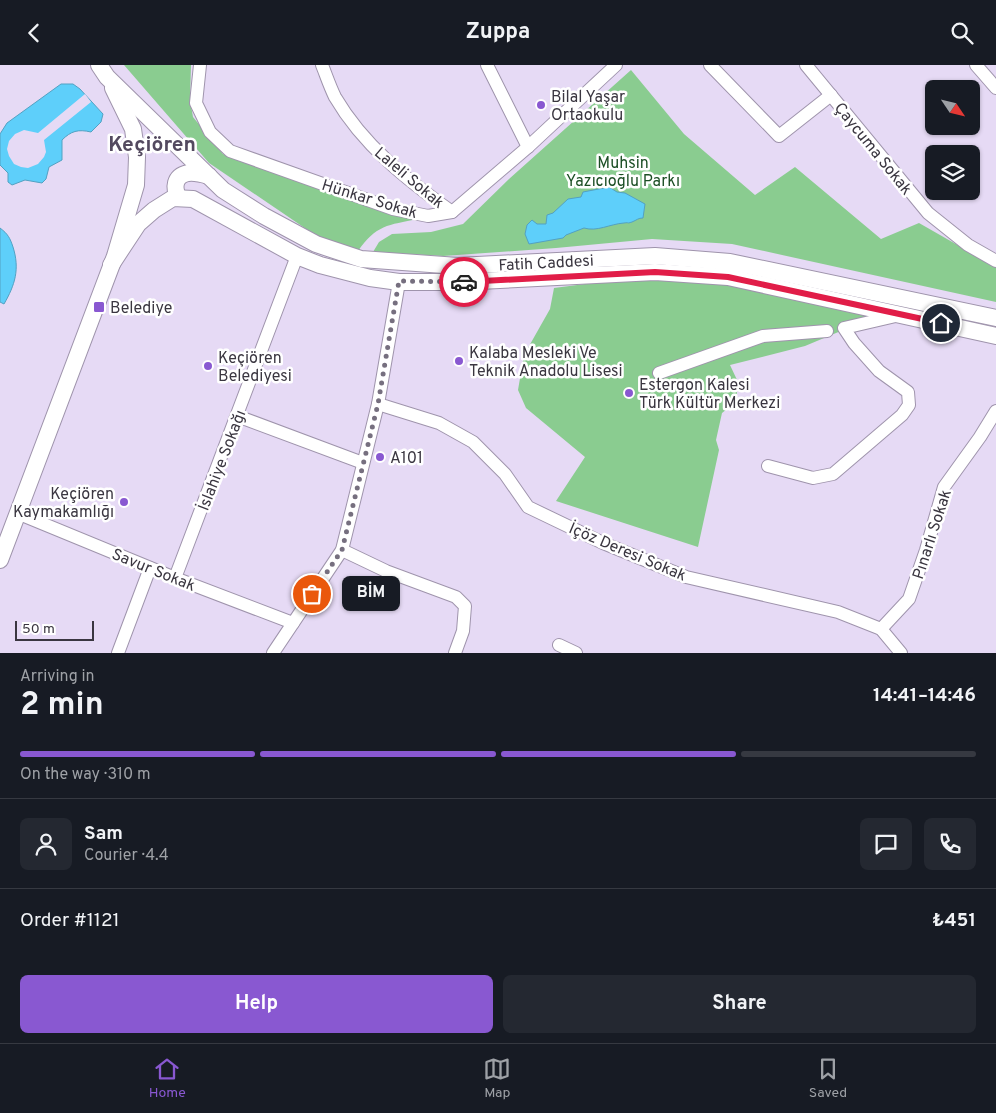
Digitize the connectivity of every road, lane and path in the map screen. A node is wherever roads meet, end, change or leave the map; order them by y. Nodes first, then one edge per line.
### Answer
1 (200, 65) edge
2 (322, 65) edge
3 (487, 65) edge
4 (616, 65) edge
5 (710, 65) edge
6 (806, 65) edge
7 (976, 65) edge
8 (103, 71) edge
9 (996, 88) edge
10 (831, 95) junction
11 (528, 147) junction
12 (209, 176) junction
13 (179, 198) junction
14 (452, 212) junction
15 (297, 256) junction
16 (996, 261) edge
17 (111, 265) junction
18 (399, 281) junction
19 (902, 315) junction
20 (996, 319) edge
21 (827, 331) dead end
22 (996, 336) edge
23 (659, 373) dead end
24 (378, 404) junction
25 (996, 411) edge
26 (237, 416) junction
27 (363, 463) junction
28 (768, 466) dead end
29 (16, 513) junction
30 (342, 550) junction
31 (0, 560) edge
32 (150, 568) junction
33 (175, 579) junction
34 (293, 623) junction
35 (881, 629) junction
36 (558, 645) dead end
37 (118, 653) edge
38 (273, 653) edge
39 (455, 653) edge
40 (576, 653) edge
41 (901, 653) edge

1 - 14 street, Hünkar Sokak
2 - 14 street, Laleli Sokak
3 - 11 street
4 - 11 street
5 - 10 street
6 - 10 street, Çaycuma Sokak
7 - 9 street
8 - 12 main road, Fatih Caddesi
8 - 17 main road
10 - 16 street, Çaycuma Sokak
11 - 14 street
12 - 13 main road
12 - 20 main road, Fatih Caddesi
13 - 15 main road, Fatih Caddesi
13 - 17 main road
15 - 18 main road, Fatih Caddesi
15 - 26 street, İslahiye Sokağı
17 - 29 main road
18 - 19 main road, Fatih Caddesi
18 - 24 street
19 - 22 main road, Fatih Caddesi
19 - 28 street
21 - 23 street
24 - 27 street
24 - 35 street, İçöz Deresi Sokak
25 - 35 street, Pınarlı Sokak
26 - 27 street
26 - 33 street, İslahiye Sokağı
27 - 30 street
29 - 31 main road
29 - 32 street, Savur Sokak
30 - 34 street
30 - 39 street
32 - 33 street, Savur Sokak
32 - 37 street
33 - 34 street, Savur Sokak
34 - 38 street
35 - 41 street, İçöz Deresi Sokak
36 - 40 street

